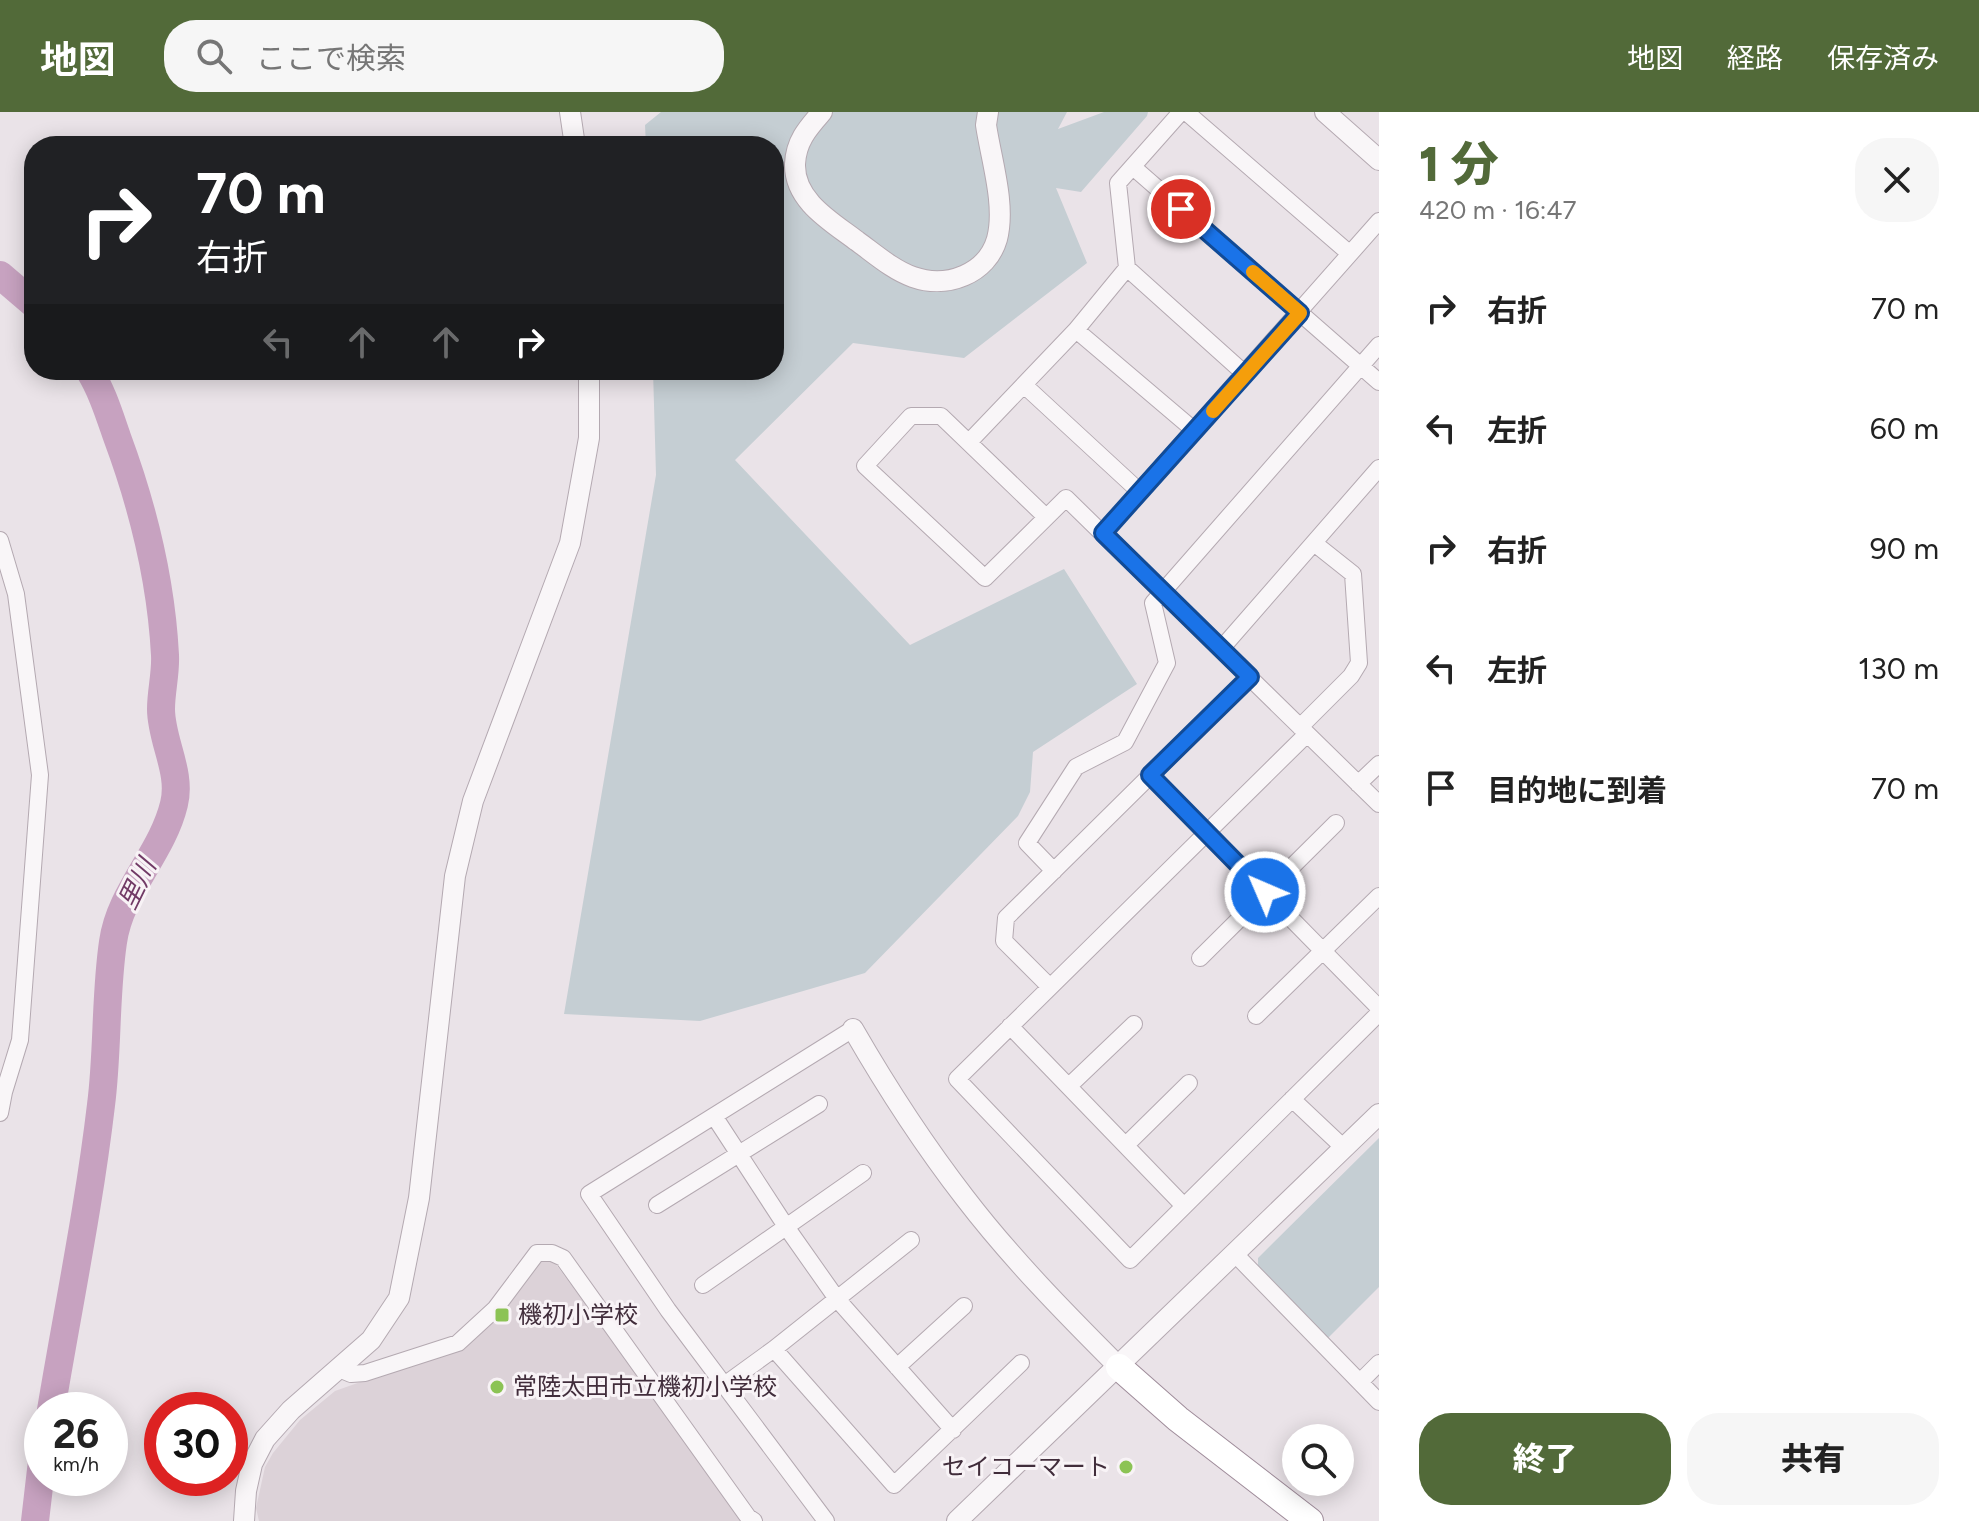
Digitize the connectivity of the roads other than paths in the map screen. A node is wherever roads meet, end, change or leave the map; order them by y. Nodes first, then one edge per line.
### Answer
1 (570, 112) edge
2 (822, 112) edge
3 (988, 112) edge
4 (1184, 112) edge
5 (1325, 112) edge
6 (574, 136) edge
7 (1379, 160) edge
8 (1133, 167) junction
9 (1379, 221) edge
10 (1349, 253) junction
11 (1127, 268) junction
12 (1300, 313) junction
13 (1076, 330) junction
14 (1379, 345) edge
15 (1361, 366) junction
16 (1245, 374) junction
17 (589, 380) edge
18 (1379, 382) edge
19 (1024, 385) junction
20 (1195, 431) junction
21 (970, 441) junction
22 (1376, 479) edge
23 (1140, 492) junction
24 (1046, 517) junction
25 (1103, 533) junction
26 (0, 540) edge
27 (1314, 543) junction
28 (1164, 593) junction
29 (1221, 649) junction
30 (1250, 677) junction
31 (1304, 730) junction
32 (1379, 764) edge
33 (1150, 775) junction
34 (1358, 784) junction
35 (1379, 804) edge
36 (1336, 823) dead end
37 (1207, 833) junction
38 (1054, 871) junction
39 (1265, 892) junction
40 (1379, 896) edge
41 (1323, 951) junction
42 (1200, 958) dead end
43 (1050, 987) junction
44 (1379, 1011) edge
45 (1256, 1016) dead end
46 (1134, 1024) dead end
47 (1010, 1026) junction
48 (853, 1029) joint
49 (1189, 1083) dead end
50 (1069, 1086) junction
51 (2, 1089) edge
52 (1292, 1099) junction
53 (819, 1104) dead end
54 (0, 1113) edge
55 (1379, 1114) edge
56 (714, 1116) junction
57 (1126, 1145) junction
58 (1344, 1148) junction
59 (739, 1154) junction
60 (863, 1173) dead end
61 (657, 1205) dead end
62 (1184, 1206) junction
63 (787, 1228) junction
64 (911, 1240) dead end
65 (1235, 1254) junction
66 (703, 1285) dead end
67 (837, 1299) junction
68 (964, 1306) dead end
69 (774, 1349) junction
70 (1021, 1363) dead end
71 (1379, 1363) edge
72 (897, 1367) junction
73 (1119, 1367) junction
74 (339, 1369) junction
75 (1360, 1382) junction
76 (723, 1386) junction
77 (1379, 1402) edge
78 (953, 1430) junction
79 (244, 1521) edge
80 (754, 1521) edge
81 (826, 1521) edge
82 (957, 1521) edge
83 (1310, 1521) edge

1 - 6 street
2 - 3 street
4 - 8 street
4 - 10 street
5 - 7 street
8 - 11 street
8 - 12 street
9 - 10 street
10 - 12 street
11 - 13 street
11 - 16 street
12 - 15 street
12 - 16 street
13 - 19 street
13 - 20 street
14 - 15 street
15 - 18 street
15 - 28 street
16 - 20 street
17 - 74 street
19 - 21 street
19 - 23 street
20 - 23 street
21 - 24 street
21 - 24 street
22 - 27 street
23 - 25 street
24 - 25 street
25 - 28 street
26 - 51 street
27 - 29 street
27 - 31 street
28 - 29 street
28 - 38 street
29 - 30 street
30 - 31 street
30 - 33 street
31 - 34 street
31 - 37 street
32 - 34 street
33 - 37 street
33 - 38 street
34 - 35 street
36 - 39 street
37 - 39 street
37 - 43 street
38 - 43 street
39 - 41 street
39 - 42 street
40 - 41 street
41 - 44 street
41 - 45 street
43 - 47 street
44 - 52 street
46 - 50 street
47 - 50 street
47 - 62 street
48 - 56 street
48 - 73 street
49 - 57 street
50 - 57 street
51 - 54 street
52 - 58 street
52 - 62 street
53 - 59 street
55 - 58 street
56 - 59 street
56 - 76 street
57 - 62 street
58 - 65 street
59 - 61 street
59 - 63 street
60 - 63 street
63 - 66 street
63 - 67 street
64 - 67 street
65 - 73 street
65 - 75 street
67 - 69 street
67 - 72 street
68 - 72 street
69 - 76 street
69 - 78 street
70 - 78 street
71 - 75 street
72 - 78 street
73 - 82 street
73 - 83 highway
74 - 79 street
74 - 80 street
75 - 77 street
76 - 81 street

